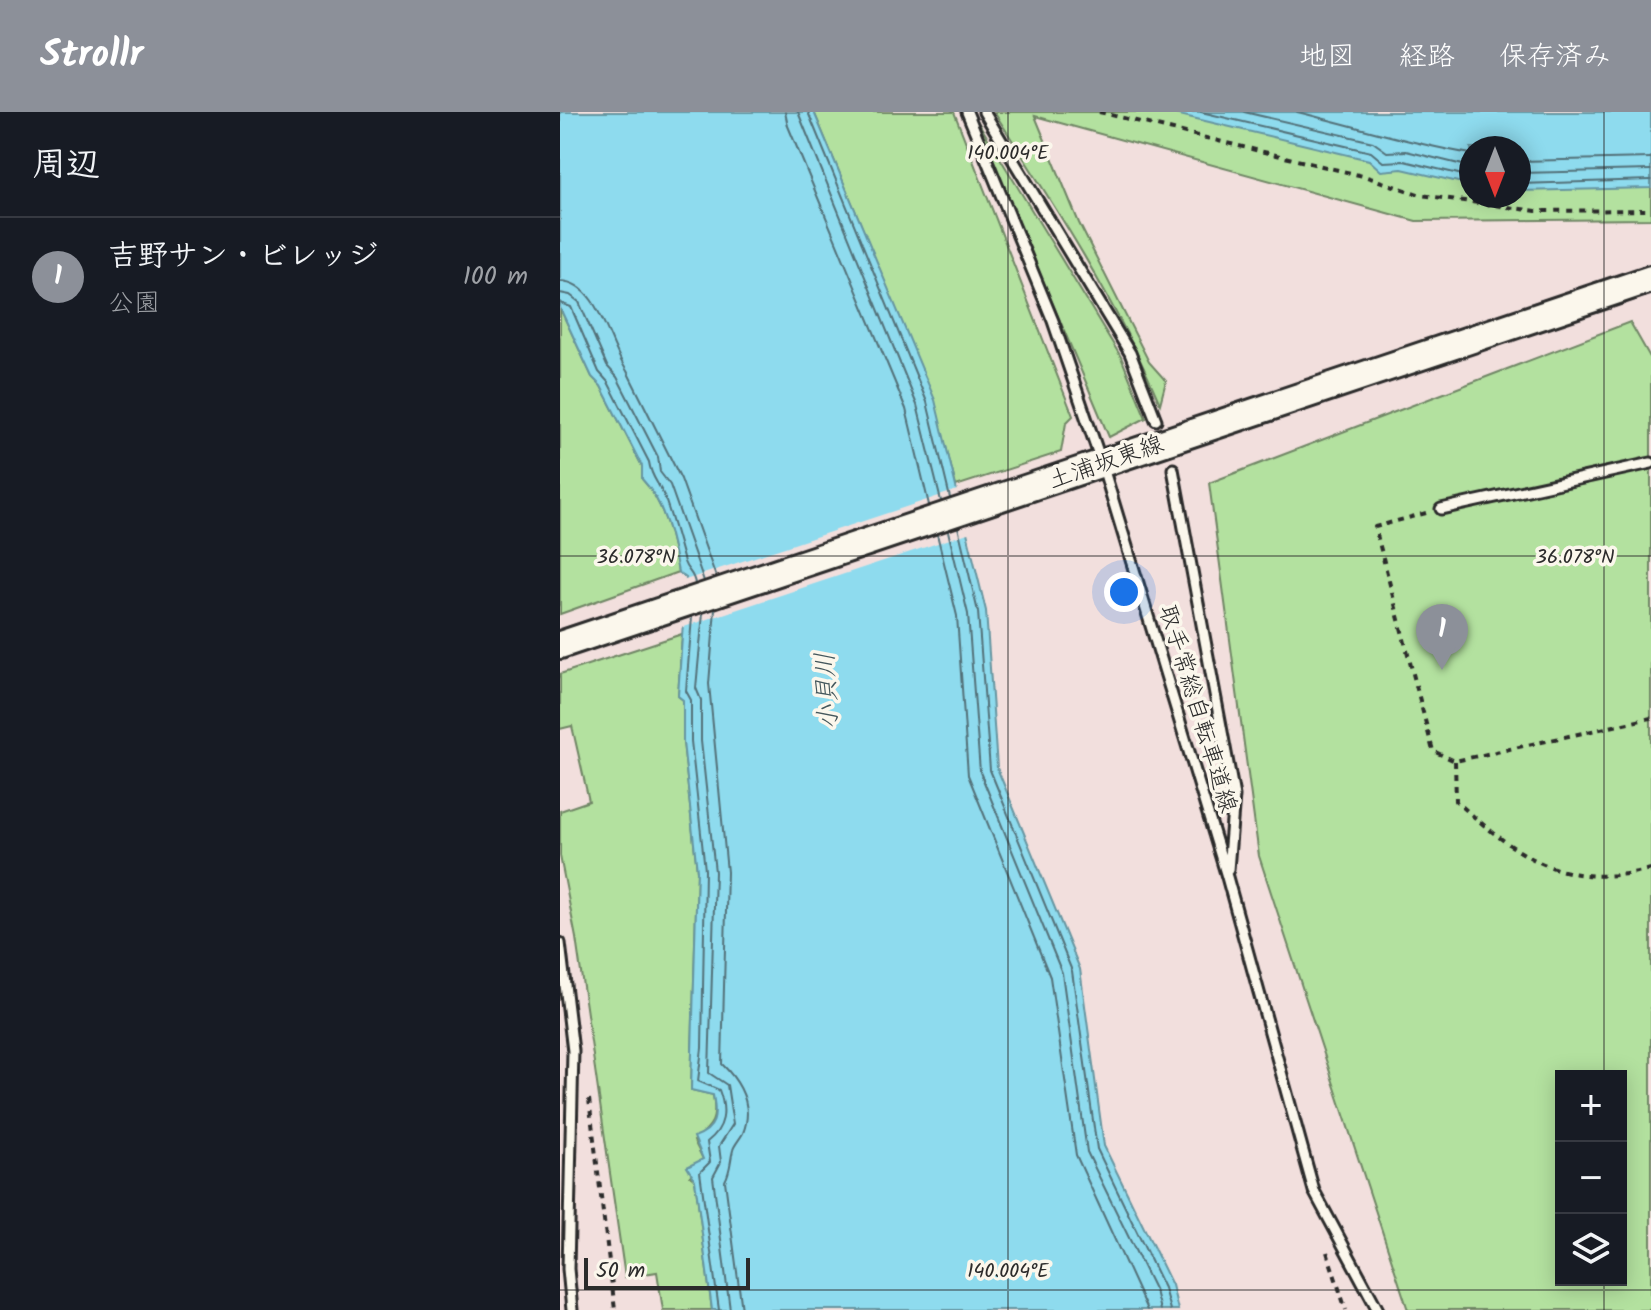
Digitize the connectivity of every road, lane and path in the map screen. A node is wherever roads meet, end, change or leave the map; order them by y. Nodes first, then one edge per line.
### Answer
1 (967, 112) edge
2 (984, 112) edge
3 (1099, 112) edge
4 (1651, 210) edge
5 (1651, 279) edge
6 (1156, 420) dead end
7 (1651, 463) edge
8 (1097, 466) junction
9 (1173, 469) dead end
10 (1441, 509) joint
11 (560, 645) edge
12 (1651, 718) edge
13 (1455, 761) junction
14 (1651, 869) edge
15 (1227, 877) junction
16 (560, 943) edge
17 (560, 984) edge
18 (570, 1005) junction
19 (586, 1091) dead end
20 (572, 1310) edge
21 (615, 1310) edge
22 (1378, 1310) edge

1 - 8 lane, 取手常総自転車道線
2 - 6 lane
3 - 4 path
5 - 8 main road, 土浦坂東線
7 - 10 lane
8 - 11 main road, 土浦坂東線
8 - 15 lane, 取手常総自転車道線
9 - 15 lane
10 - 13 path
12 - 13 path
13 - 14 path
15 - 22 lane, 取手常総自転車道線
16 - 18 lane
17 - 18 lane
18 - 20 lane
19 - 21 path

